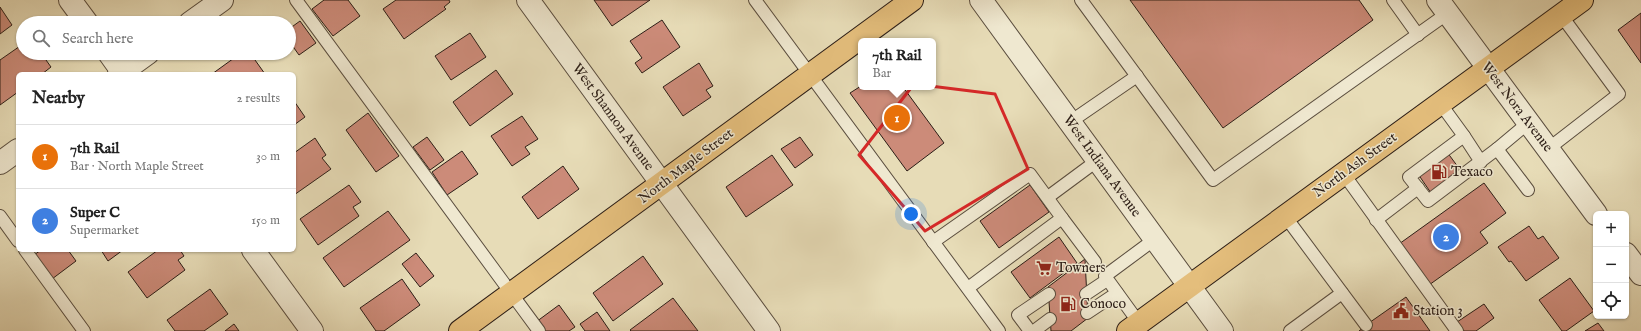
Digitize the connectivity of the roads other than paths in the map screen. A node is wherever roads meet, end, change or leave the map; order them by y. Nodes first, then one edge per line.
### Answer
1 (70, 0) edge
2 (222, 0) edge
3 (296, 0) edge
4 (528, 0) edge
5 (755, 0) edge
6 (912, 0) edge
7 (981, 0) edge
8 (1081, 0) edge
9 (1393, 0) edge
10 (1582, 0) edge
11 (1443, 6) edge
12 (1561, 15) junction
13 (82, 16) edge
14 (200, 16) edge
15 (1418, 35) junction
16 (860, 38) edge
17 (858, 39) edge
18 (113, 60) edge
19 (139, 60) edge
20 (1488, 69) junction
21 (121, 72) edge
22 (123, 72) edge
23 (810, 74) junction
24 (1137, 76) junction
25 (1440, 103) junction
26 (1070, 122) junction
27 (1528, 123) junction
28 (1464, 136) junction
29 (1497, 149) junction
30 (1548, 149) junction
31 (16, 151) edge
32 (1098, 160) junction
33 (1481, 162) junction
34 (0, 163) edge
35 (1344, 174) junction
36 (662, 184) junction
37 (1418, 188) junction
38 (1528, 190) dead end
39 (1048, 197) junction
40 (1594, 211) edge
41 (0, 216) edge
42 (1285, 216) junction
43 (1062, 218) junction
44 (1376, 220) junction
45 (16, 238) edge
46 (1155, 239) junction
47 (933, 242) junction
48 (25, 252) edge
49 (254, 252) edge
50 (1629, 258) edge
51 (1641, 274) edge
52 (1106, 278) junction
53 (1189, 286) junction
54 (968, 288) junction
55 (511, 293) junction
56 (1117, 293) junction
57 (1342, 293) junction
58 (1049, 294) dead end
59 (1086, 294) dead end
60 (1087, 313) dead end
61 (1050, 319) dead end
62 (1366, 325) dead end
63 (1133, 327) edge
64 (84, 331) edge
65 (312, 331) edge
66 (460, 331) edge
67 (539, 331) edge
68 (769, 331) edge
69 (999, 331) edge
70 (1030, 331) edge
71 (1034, 331) edge
72 (1222, 331) edge
73 (1290, 331) edge
74 (1457, 331) edge

1 - 13 street
2 - 14 street
3 - 55 lane
4 - 36 street, West Shannon Avenue
5 - 23 lane
6 - 16 main road, North Maple Street
7 - 26 street, West Indiana Avenue
8 - 24 lane
9 - 15 lane
10 - 12 main road, North Ash Street
11 - 15 lane
11 - 20 street, West Nora Avenue
12 - 20 main road, North Ash Street
12 - 30 lane
15 - 24 lane
17 - 23 main road, North Maple Street
18 - 21 street
19 - 22 street
20 - 25 main road, North Ash Street
20 - 27 street, West Nora Avenue
23 - 36 main road, North Maple Street
23 - 47 lane
24 - 26 lane
25 - 28 lane
25 - 35 main road, North Ash Street
26 - 32 street, West Indiana Avenue
27 - 29 lane
27 - 30 street, West Nora Avenue
28 - 33 lane
28 - 37 lane
29 - 33 lane
29 - 38 lane
30 - 40 street, West Nora Avenue
31 - 34 street
32 - 39 lane
32 - 46 street, West Indiana Avenue
33 - 37 lane
35 - 42 main road, North Ash Street
35 - 44 lane
36 - 55 main road, North Maple Street
36 - 68 street, West Shannon Avenue
37 - 44 lane
39 - 43 lane
39 - 47 lane
41 - 45 lane
42 - 53 main road, North Ash Street
42 - 57 lane
43 - 52 lane
43 - 54 lane
44 - 74 lane
46 - 52 lane
46 - 53 street, West Indiana Avenue
47 - 54 lane
48 - 64 lane
49 - 65 street
50 - 51 street
52 - 56 lane
52 - 59 lane
53 - 63 main road, North Ash Street
53 - 72 street, West Indiana Avenue
54 - 69 lane
55 - 66 main road, North Maple Street
55 - 67 lane
56 - 60 lane
56 - 63 lane
57 - 62 lane
57 - 73 lane
58 - 70 lane
61 - 71 lane

